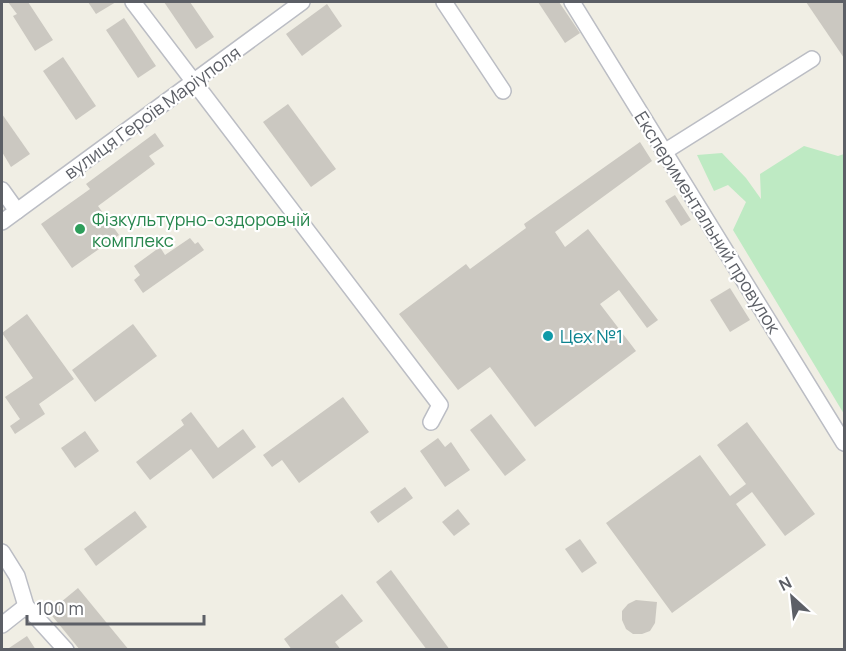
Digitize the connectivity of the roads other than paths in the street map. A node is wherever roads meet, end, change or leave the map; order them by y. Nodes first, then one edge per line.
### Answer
1 (133, 2) edge
2 (302, 2) edge
3 (444, 2) edge
4 (572, 2) edge
5 (812, 58) dead end
6 (193, 82) junction
7 (503, 91) dead end
8 (664, 152) junction
9 (2, 190) edge
10 (17, 211) junction
11 (2, 222) edge
12 (431, 422) dead end
13 (844, 442) edge
14 (2, 552) edge
15 (26, 606) junction
16 (2, 625) edge
17 (66, 650) edge

1 - 6 street
2 - 6 street, вулиця Героїв Маріуполя
3 - 7 street
4 - 8 street, Експериментальний провулок
5 - 8 street
6 - 10 street, вулиця Героїв Маріуполя
6 - 12 street
8 - 13 street, Експериментальний провулок
9 - 10 street
10 - 11 street, вулиця Героїв Маріуполя
14 - 15 street
15 - 16 street
15 - 17 street

